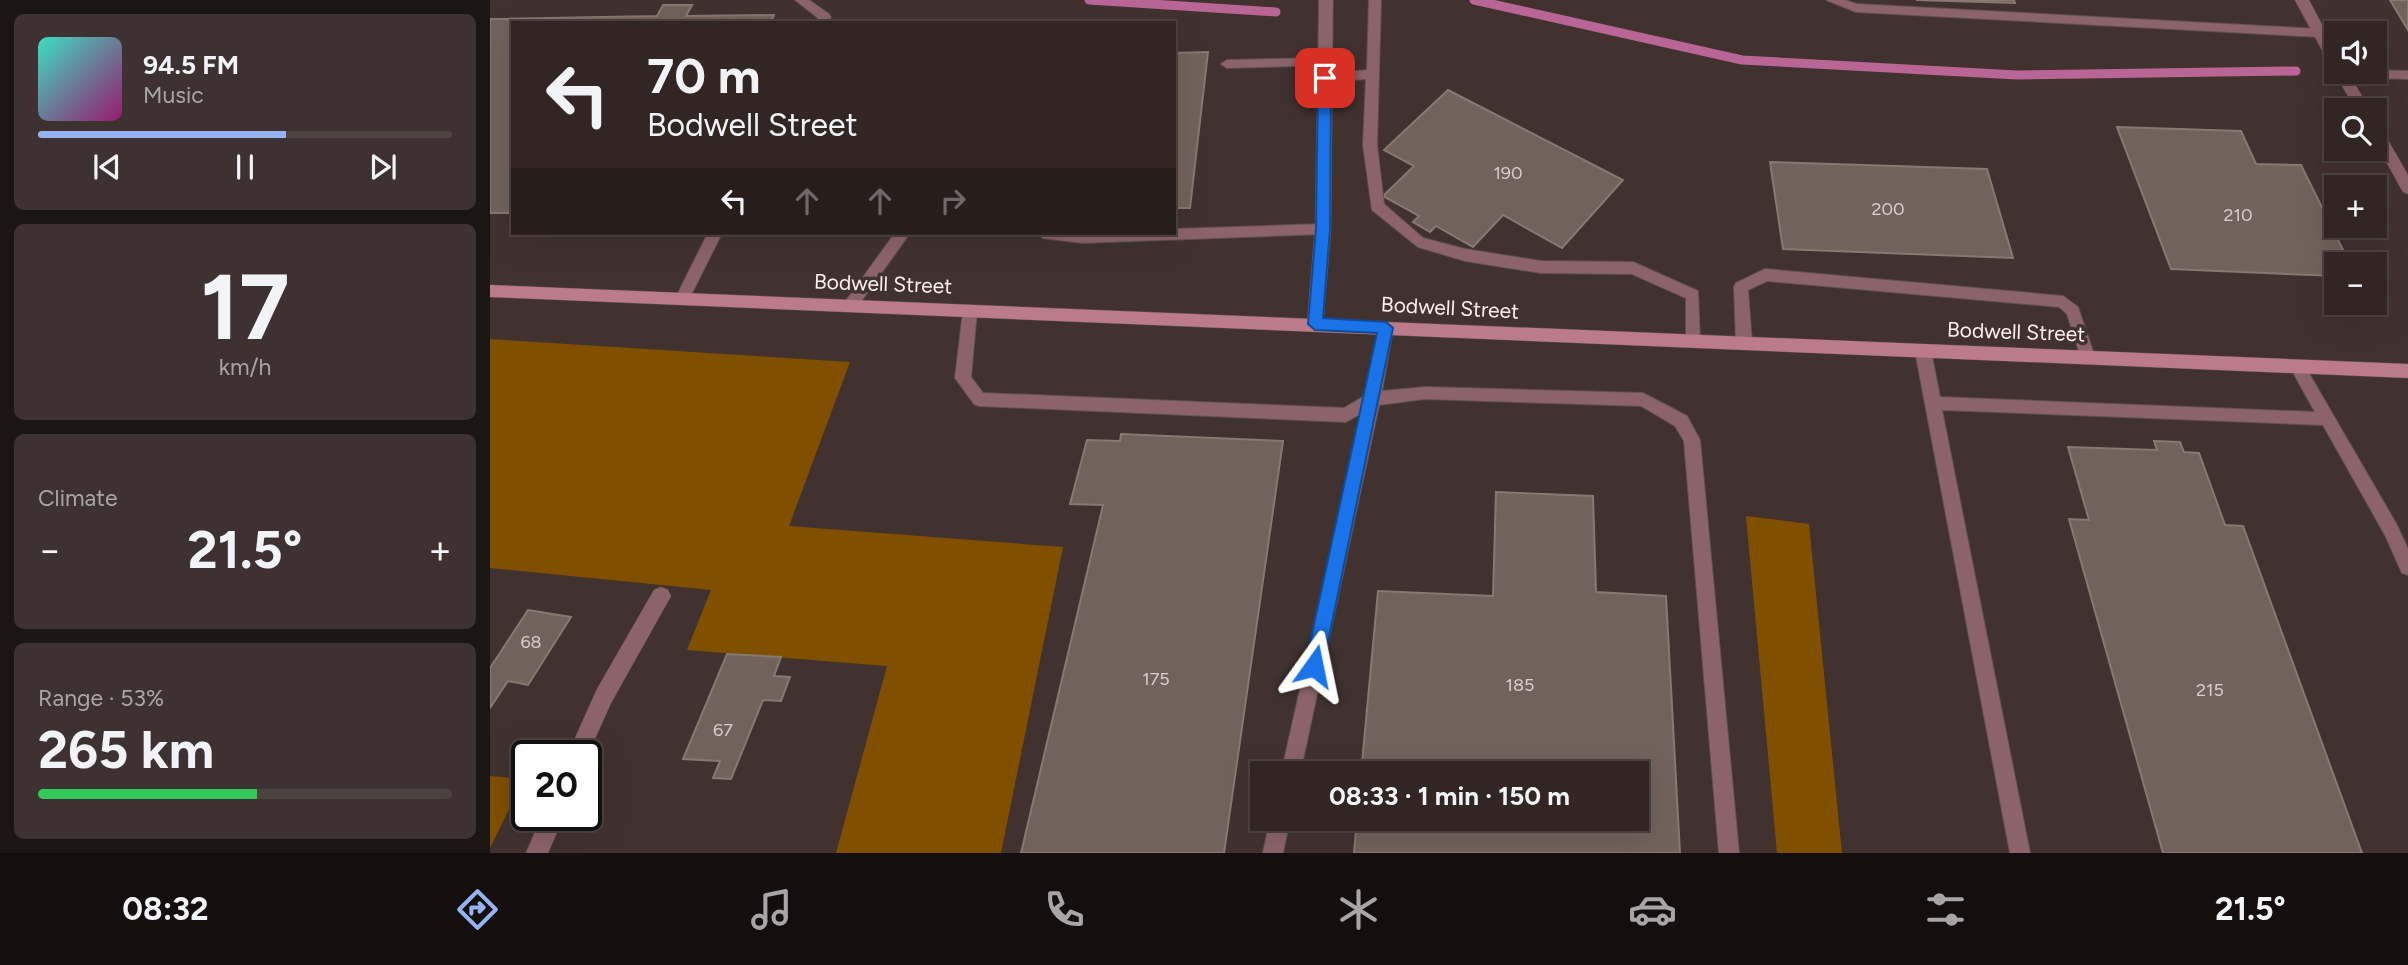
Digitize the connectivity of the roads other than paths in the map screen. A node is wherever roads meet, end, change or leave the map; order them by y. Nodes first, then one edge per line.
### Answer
1 (801, 0) edge
2 (1325, 0) edge
3 (1375, 0) edge
4 (1832, 0) edge
5 (2302, 0) edge
6 (823, 21) edge
7 (2320, 33) junction
8 (2324, 40) edge
9 (1325, 62) junction
10 (1227, 64) dead end
11 (2387, 73) edge
12 (1373, 74) junction
13 (2408, 75) edge
14 (1325, 78) junction
15 (2387, 152) edge
16 (2408, 188) edge
17 (1323, 229) junction
18 (1176, 234) edge
19 (714, 235) edge
20 (902, 235) edge
21 (1059, 235) edge
22 (1162, 235) edge
23 (490, 291) edge
24 (681, 299) junction
25 (850, 306) junction
26 (970, 310) junction
27 (1315, 324) junction
28 (1386, 328) junction
29 (1693, 341) junction
30 (1744, 344) junction
31 (1923, 351) junction
32 (2087, 358) junction
33 (2298, 366) junction
34 (2408, 371) edge
35 (1373, 399) junction
36 (1933, 402) junction
37 (2328, 419) junction
38 (2408, 567) edge
39 (661, 596) dead end
40 (584, 740) edge
41 (1293, 761) edge
42 (547, 831) edge
43 (1278, 831) edge
44 (537, 853) edge
45 (1273, 853) edge
46 (1729, 853) edge
47 (2020, 853) edge

1 - 6 lane
2 - 9 street
3 - 12 lane
4 - 7 lane
5 - 7 street
7 - 8 street
9 - 10 lane
9 - 14 street
11 - 13 lane
12 - 14 lane
12 - 29 lane
14 - 17 street
15 - 16 street
17 - 18 lane
17 - 27 street
19 - 24 lane
20 - 25 lane
21 - 22 lane
23 - 24 street, Bodwell Street
24 - 25 street, Bodwell Street
25 - 26 street, Bodwell Street
26 - 27 street, Bodwell Street
26 - 35 lane
27 - 28 street, Bodwell Street
28 - 29 street, Bodwell Street
28 - 35 lane
29 - 30 street, Bodwell Street
30 - 31 street, Bodwell Street
30 - 32 lane
31 - 32 street, Bodwell Street
31 - 36 lane
32 - 33 street, Bodwell Street
33 - 34 street, Bodwell Street
33 - 37 lane
35 - 41 lane
35 - 46 lane
36 - 37 lane
36 - 47 lane
37 - 38 lane
39 - 40 street
42 - 44 street
43 - 45 lane

